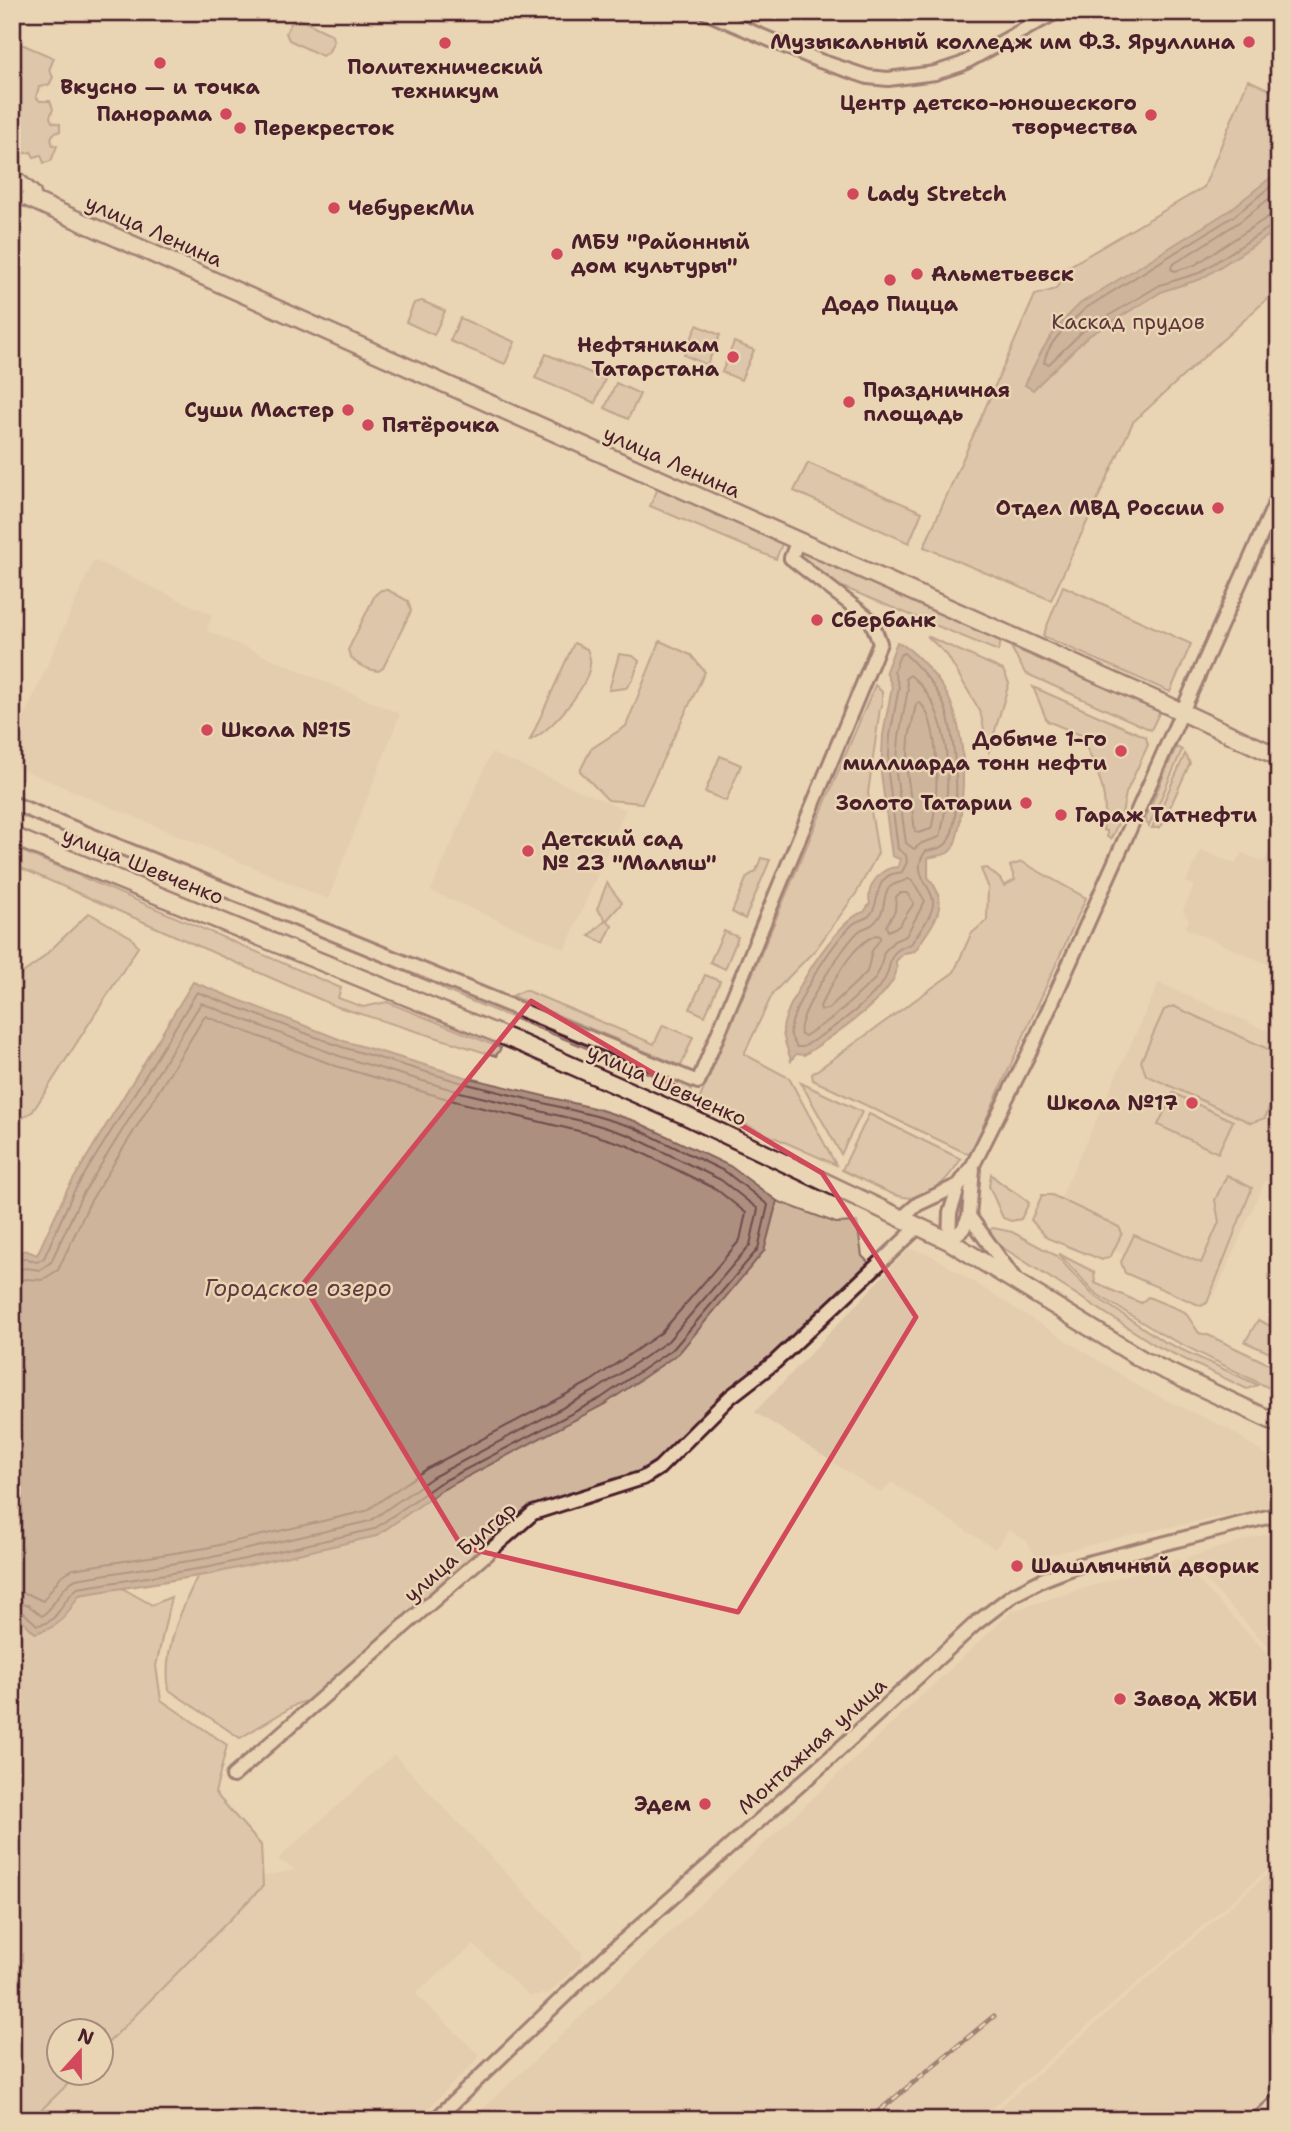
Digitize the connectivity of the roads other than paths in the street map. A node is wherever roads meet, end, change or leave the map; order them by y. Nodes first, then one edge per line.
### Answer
1 (705, 12) edge
2 (1056, 12) edge
3 (12, 177) edge
4 (12, 191) edge
5 (48, 207) junction
6 (1279, 495) edge
7 (797, 540) junction
8 (1182, 712) junction
9 (1279, 757) edge
10 (12, 803) edge
11 (12, 836) edge
12 (973, 1165) junction
13 (960, 1185) junction
14 (969, 1216) junction
15 (902, 1218) junction
16 (919, 1226) junction
17 (949, 1241) junction
18 (1019, 1284) junction
19 (1279, 1424) edge
20 (1279, 1514) edge
21 (233, 1776) dead end
22 (1279, 2100) edge
23 (435, 2120) edge
24 (1256, 2120) edge

1 - 2 street
3 - 5 main road, улица Ленина
4 - 5 main road, улица Ленина
5 - 7 main road, улица Ленина
6 - 8 street
7 - 8 main road, улица Ленина
7 - 10 street
8 - 9 main road, улица Ленина
8 - 12 street
11 - 15 main road, улица Шевченко
12 - 13 street
12 - 14 street
13 - 15 street
13 - 17 street
14 - 17 street
14 - 18 street
15 - 16 main road, улица Шевченко
16 - 17 main road, улица Шевченко
16 - 21 street, улица Булгар
17 - 18 main road, улица Шевченко
18 - 19 main road, улица Шевченко
20 - 23 street, Монтажная улица
22 - 24 street

